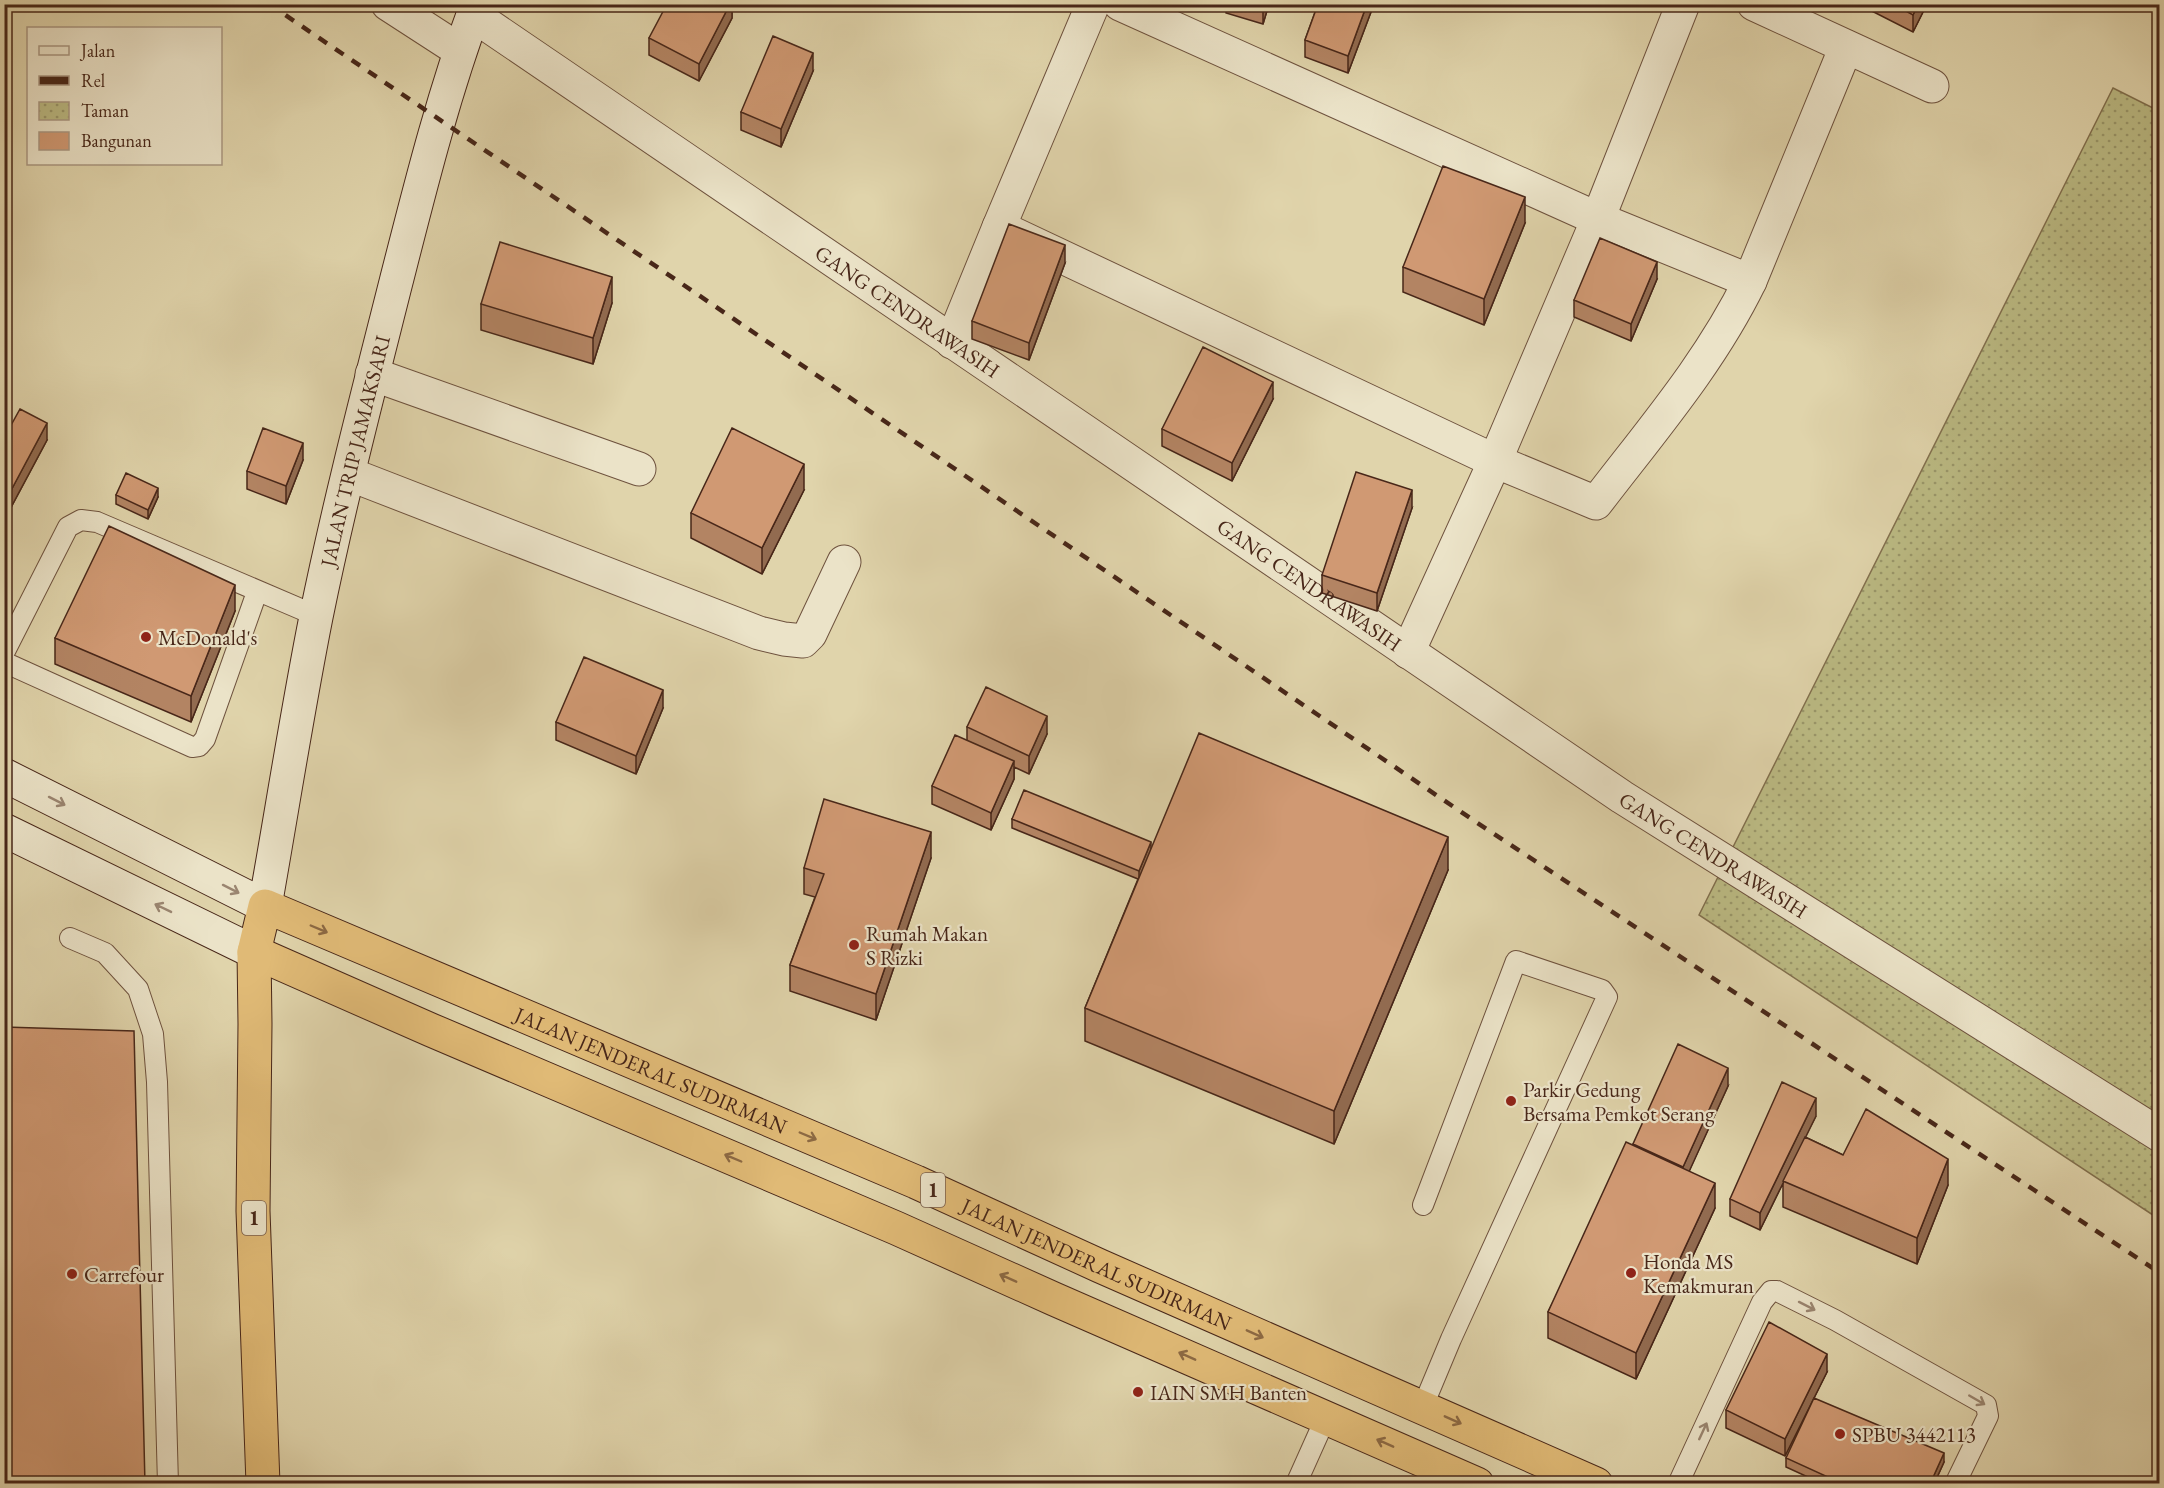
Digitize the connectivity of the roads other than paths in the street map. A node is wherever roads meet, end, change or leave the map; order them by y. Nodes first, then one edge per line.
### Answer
1 (388, 4) edge
2 (1093, 4) edge
3 (1120, 4) edge
4 (1683, 4) edge
5 (1754, 4) edge
6 (475, 10) edge
7 (1846, 47) junction
8 (459, 50) junction
9 (1932, 86) dead end
10 (1598, 219) junction
11 (999, 227) junction
12 (1750, 281) junction
13 (952, 342) junction
14 (372, 375) junction
15 (1495, 461) junction
16 (639, 469) dead end
17 (349, 474) junction
18 (844, 562) dead end
19 (258, 592) junction
20 (316, 616) junction
21 (1408, 652) junction
22 (4, 653) edge
23 (4, 662) edge
24 (4, 775) edge
25 (4, 830) edge
26 (265, 906) junction
27 (70, 938) dead end
28 (254, 952) junction
29 (2160, 1135) edge
30 (1423, 1205) dead end
31 (1423, 1406) junction
32 (1326, 1417) junction
33 (168, 1484) edge
34 (263, 1484) edge
35 (1296, 1484) edge
36 (1477, 1484) edge
37 (1596, 1484) edge
38 (1677, 1484) edge
39 (1955, 1484) edge

1 - 8 street
2 - 11 street
3 - 10 street
4 - 10 street
5 - 7 street
6 - 8 street, JALAN TRIP JAMAKSARI
6 - 13 street, GANG CENDRAWASIH
7 - 9 street
7 - 12 street
8 - 14 street, JALAN TRIP JAMAKSARI
10 - 12 street
10 - 15 street
11 - 13 street
11 - 15 street
12 - 15 street
13 - 21 street, GANG CENDRAWASIH
14 - 16 street
14 - 17 street, JALAN TRIP JAMAKSARI
15 - 21 street
17 - 18 street
17 - 20 street, JALAN TRIP JAMAKSARI
19 - 20 lane
19 - 22 lane
19 - 23 lane
20 - 26 street, JALAN TRIP JAMAKSARI
21 - 29 street, GANG CENDRAWASIH
24 -> 26 street
28 -> 25 street
26 - 28 highway, 1
26 -> 31 highway, JALAN JENDERAL SUDIRMAN / 1
27 - 33 lane
32 -> 28 highway, 1
28 - 34 highway, 1
30 - 31 lane
31 -> 37 highway, JALAN JENDERAL SUDIRMAN / 1
32 - 35 lane
36 -> 32 highway, 1
38 -> 39 lane

